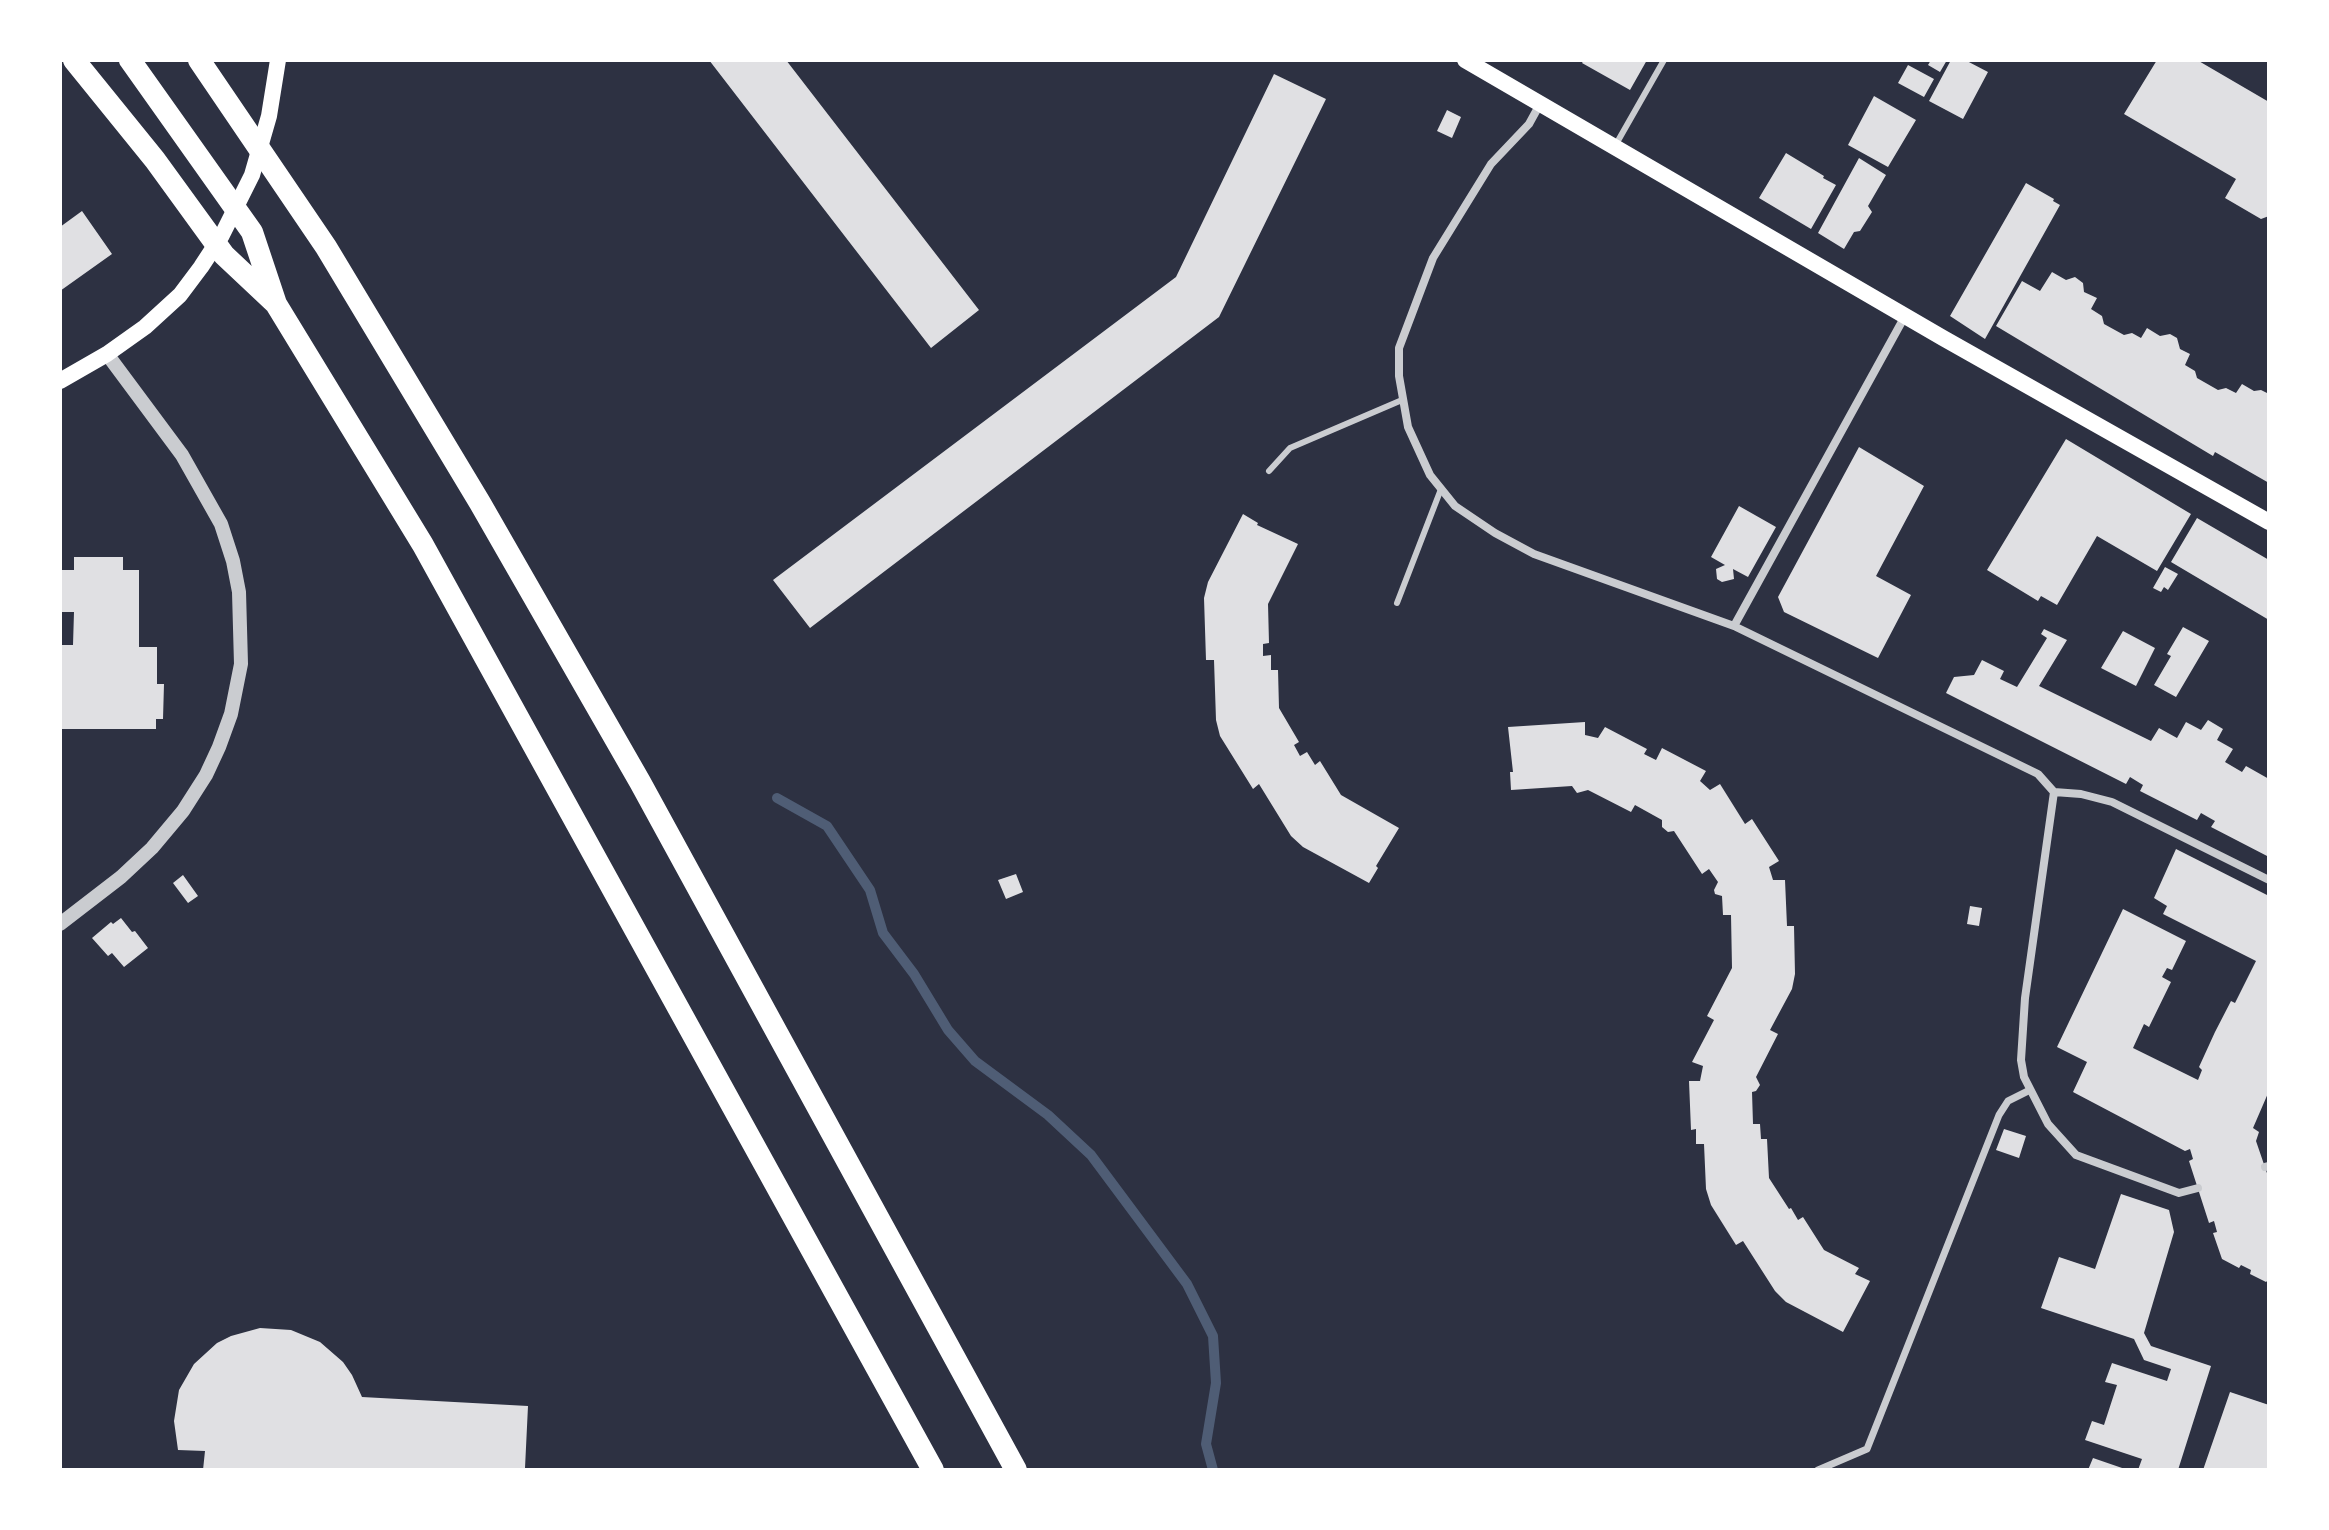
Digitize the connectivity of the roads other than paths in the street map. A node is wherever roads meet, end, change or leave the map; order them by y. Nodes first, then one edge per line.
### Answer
1 (74, 60) edge
2 (130, 60) edge
3 (199, 60) edge
4 (278, 60) edge
5 (1465, 60) edge
6 (1664, 60) edge
7 (1541, 103) junction
8 (1615, 146) junction
9 (276, 304) junction
10 (1905, 316) junction
11 (107, 354) junction
12 (60, 381) edge
13 (1402, 400) junction
14 (1269, 471) dead end
15 (1441, 489) junction
16 (2269, 522) edge
17 (1397, 603) dead end
18 (1734, 626) junction
19 (2054, 792) junction
20 (2269, 880) edge
21 (60, 924) edge
22 (2030, 1090) junction
23 (2198, 1188) dead end
24 (933, 1470) edge
25 (1016, 1470) edge
26 (1818, 1470) edge

1 - 9 highway
2 - 9 highway
3 - 25 highway
4 - 11 main road
5 - 7 main road
6 - 8 lane
7 - 8 main road
7 - 13 street
8 - 10 main road
9 - 24 highway
10 - 16 main road
10 - 18 street
11 - 12 main road
11 - 21 street
13 - 14 lane
13 - 15 street
15 - 17 lane
15 - 18 street
18 - 19 street
19 - 20 street
19 - 22 street
22 - 23 street
22 - 26 street

